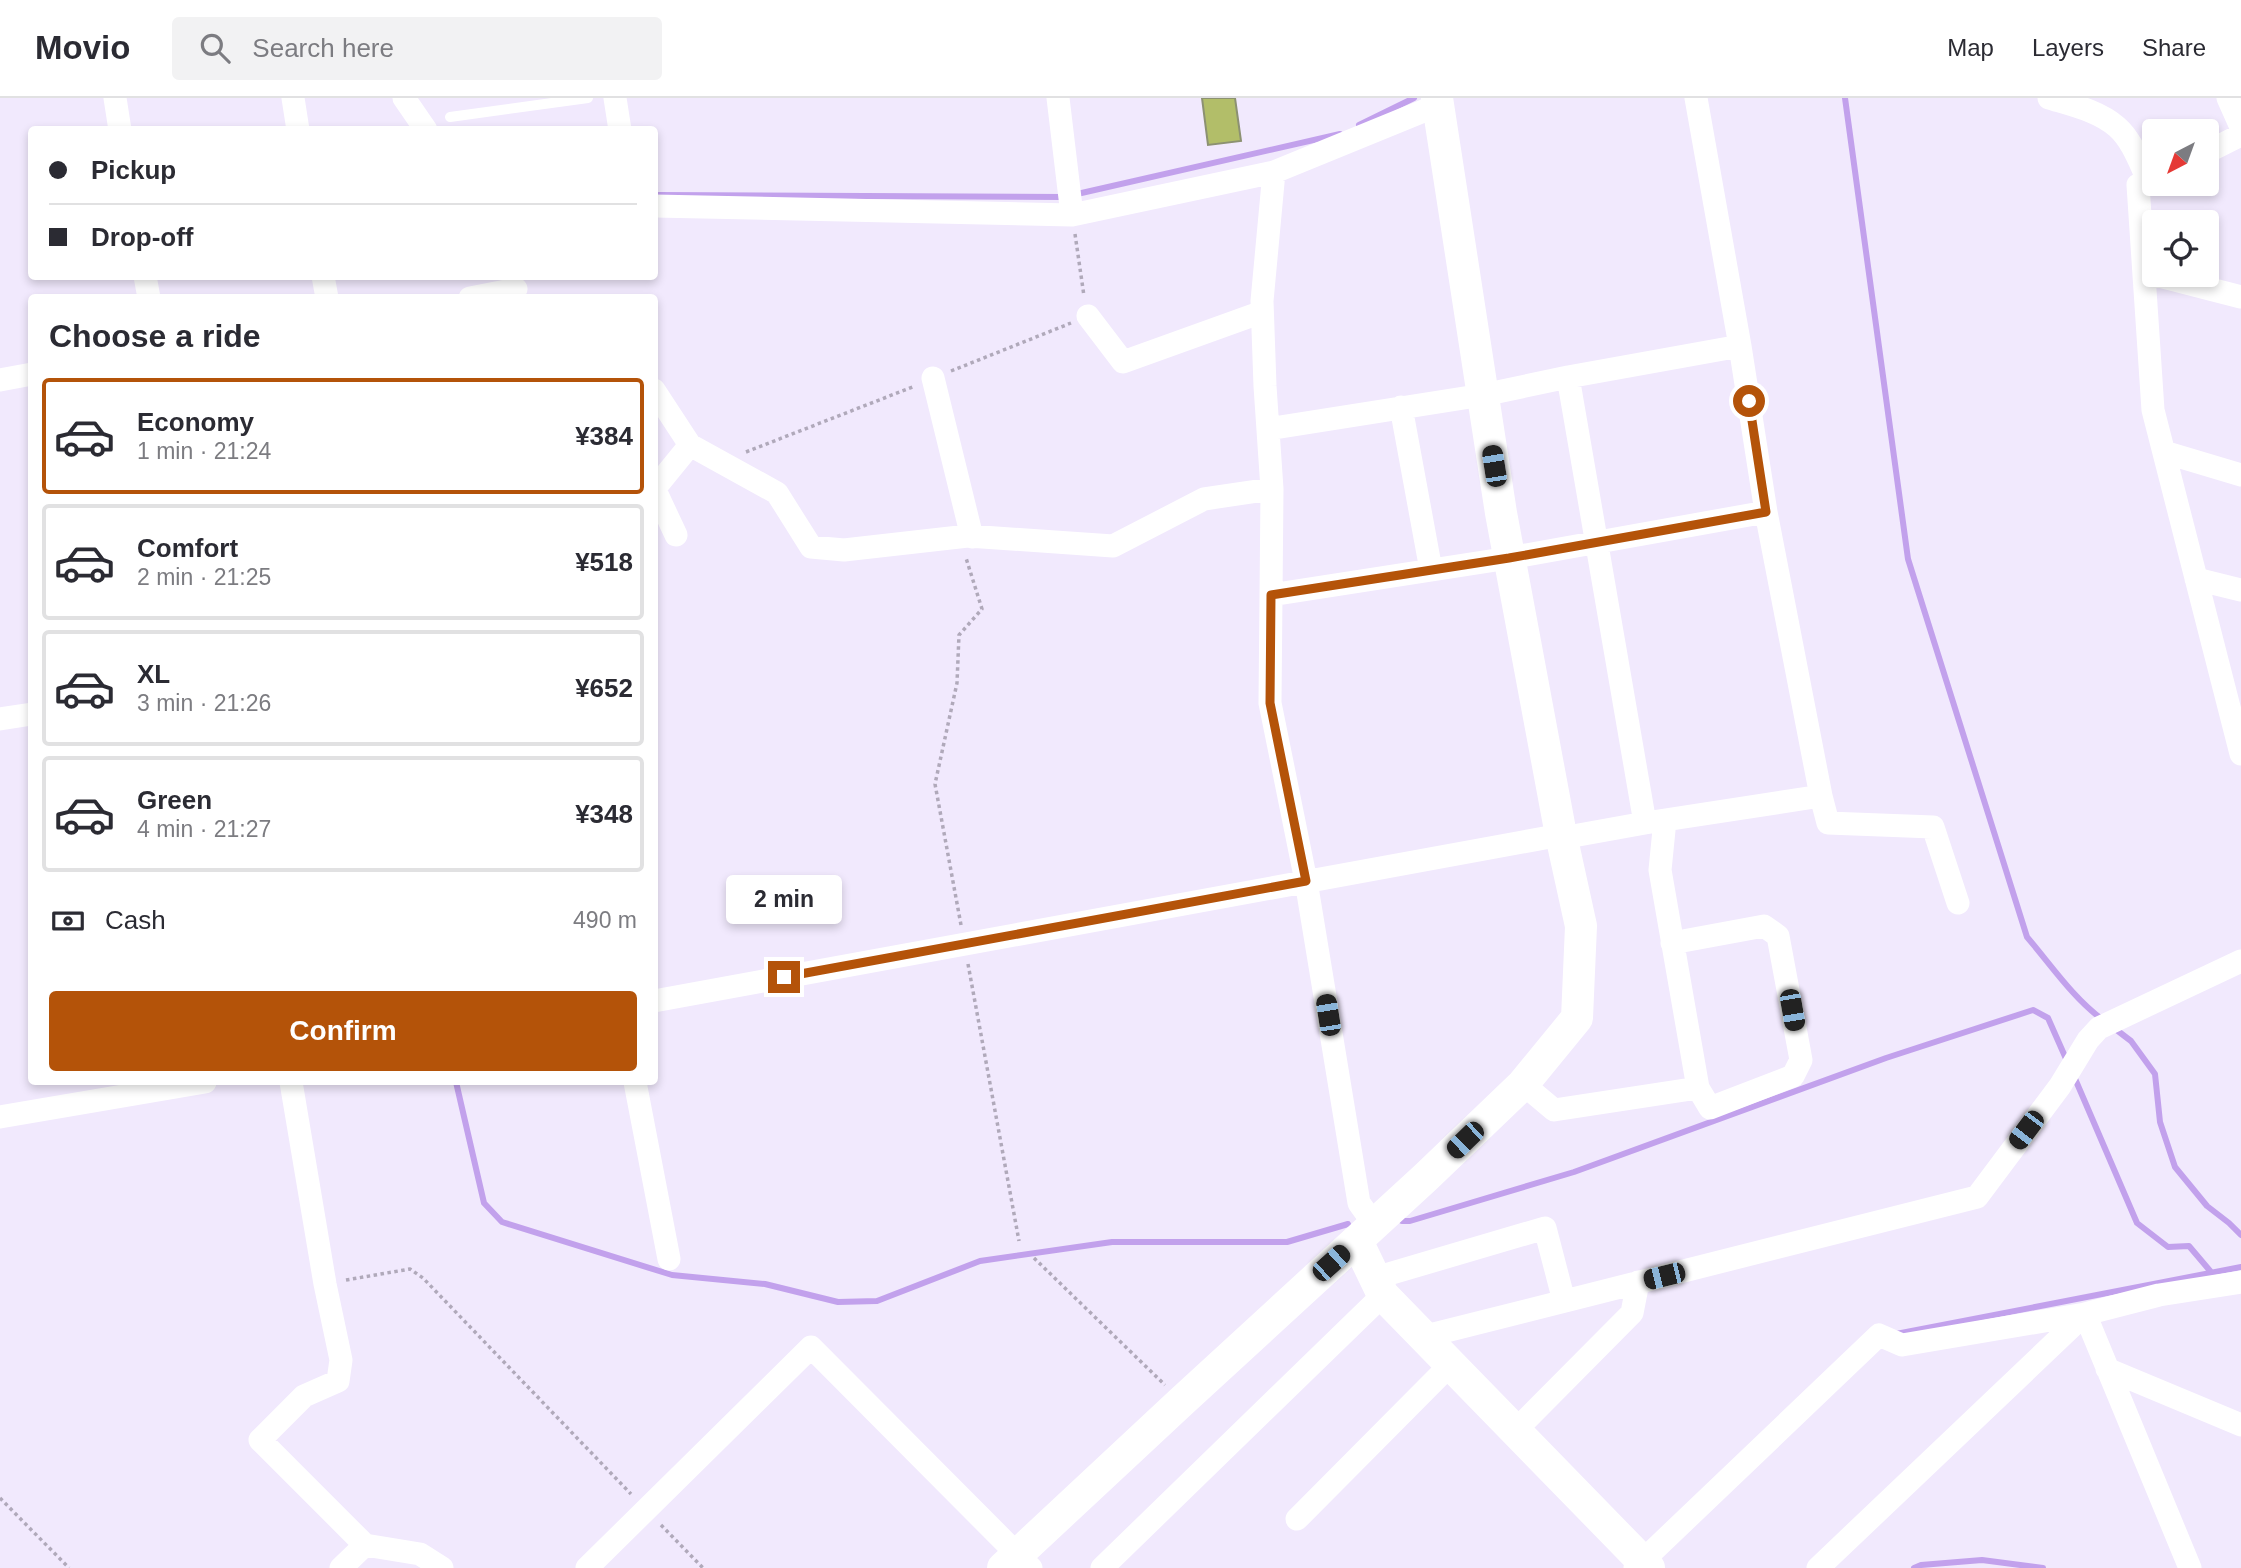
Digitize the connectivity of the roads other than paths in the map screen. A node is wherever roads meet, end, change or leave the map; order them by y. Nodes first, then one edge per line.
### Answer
1 (115, 98) edge
2 (293, 98) edge
3 (404, 98) edge
4 (588, 98) edge
5 (615, 98) edge
6 (1058, 98) edge
7 (1696, 98) edge
8 (2049, 98) edge
9 (2228, 98) edge
10 (1441, 100) edge
11 (450, 117) dead end
12 (120, 126) edge
13 (297, 126) edge
14 (423, 126) edge
15 (619, 126) edge
16 (2241, 127) edge
17 (2241, 135) edge
18 (2219, 146) edge
19 (2142, 164) edge
20 (1273, 172) junction
21 (2142, 183) edge
22 (658, 206) edge
23 (1072, 215) junction
24 (2142, 243) edge
25 (2145, 287) edge
26 (2202, 287) edge
27 (517, 288) edge
28 (489, 294) edge
29 (2241, 297) edge
30 (1262, 312) junction
31 (1088, 316) dead end
32 (1740, 346) junction
33 (28, 375) edge
34 (1568, 377) junction
35 (933, 379) dead end
36 (0, 380) edge
37 (1483, 395) junction
38 (658, 396) edge
39 (1401, 407) junction
40 (1268, 429) junction
41 (691, 445) junction
42 (2164, 452) junction
43 (2241, 475) edge
44 (658, 485) edge
45 (1272, 489) junction
46 (658, 496) edge
47 (1766, 512) junction
48 (676, 535) dead end
49 (966, 537) junction
50 (1596, 541) junction
51 (1509, 558) junction
52 (1431, 570) junction
53 (2196, 579) junction
54 (2241, 590) edge
55 (1271, 595) junction
56 (28, 714) edge
57 (0, 719) edge
58 (2241, 754) edge
59 (1821, 796) junction
60 (1655, 822) junction
61 (1561, 835) junction
62 (1306, 881) junction
63 (1958, 903) dead end
64 (1672, 943) junction
65 (2241, 961) edge
66 (658, 1000) edge
67 (1523, 1084) junction
68 (187, 1085) edge
69 (292, 1085) edge
70 (636, 1085) edge
71 (1698, 1087) junction
72 (0, 1117) edge
73 (1365, 1233) junction
74 (669, 1259) dead end
75 (1638, 1282) junction
76 (2241, 1282) edge
77 (1379, 1287) junction
78 (1564, 1301) junction
79 (2085, 1314) junction
80 (1422, 1337) junction
81 (1450, 1365) junction
82 (2108, 1369) junction
83 (2241, 1425) edge
84 (1515, 1431) junction
85 (1297, 1519) dead end
86 (365, 1545) junction
87 (1017, 1563) edge
88 (1643, 1565) edge
89 (341, 1568) edge
90 (442, 1568) edge
91 (587, 1568) edge
92 (1102, 1568) edge
93 (1818, 1568) edge
94 (2190, 1568) edge

1 - 12 street
2 - 13 street
3 - 14 street
4 - 11 lane
5 - 15 street
6 - 23 street
7 - 32 street
8 - 19 street
9 - 16 street
10 - 20 street
10 - 37 street
17 - 18 street
20 - 23 street
20 - 30 street
21 - 24 street
22 - 23 street
25 - 42 street
26 - 29 street
27 - 28 street
30 - 31 street
30 - 40 street
32 - 34 street
32 - 47 street
33 - 36 street
34 - 37 street
34 - 50 street
35 - 49 street
37 - 39 street
37 - 51 street
38 - 41 street
39 - 40 street
39 - 52 street
40 - 45 street
41 - 44 street
41 - 49 street
42 - 43 street
42 - 53 street
45 - 49 street
45 - 55 street
46 - 48 street
47 - 50 street
47 - 59 street
50 - 51 street
50 - 60 street
51 - 52 street
51 - 61 street
52 - 55 street
53 - 54 street
53 - 58 street
55 - 62 street
56 - 57 street
59 - 60 street
59 - 63 street
60 - 61 street
60 - 64 street
61 - 62 street
61 - 67 street
62 - 66 street
62 - 73 street
64 - 71 street
64 - 71 street
65 - 75 street
67 - 71 street
67 - 73 street
68 - 72 street
69 - 86 street
70 - 74 street
73 - 77 street
73 - 87 street
75 - 78 street
75 - 84 street
76 - 79 street
77 - 78 street
77 - 80 street
77 - 92 street
78 - 80 street
79 - 82 street
79 - 88 street
79 - 93 street
80 - 81 street
81 - 84 street
81 - 85 street
82 - 83 street
82 - 94 street
84 - 88 street
86 - 89 street
86 - 90 street
87 - 91 street

